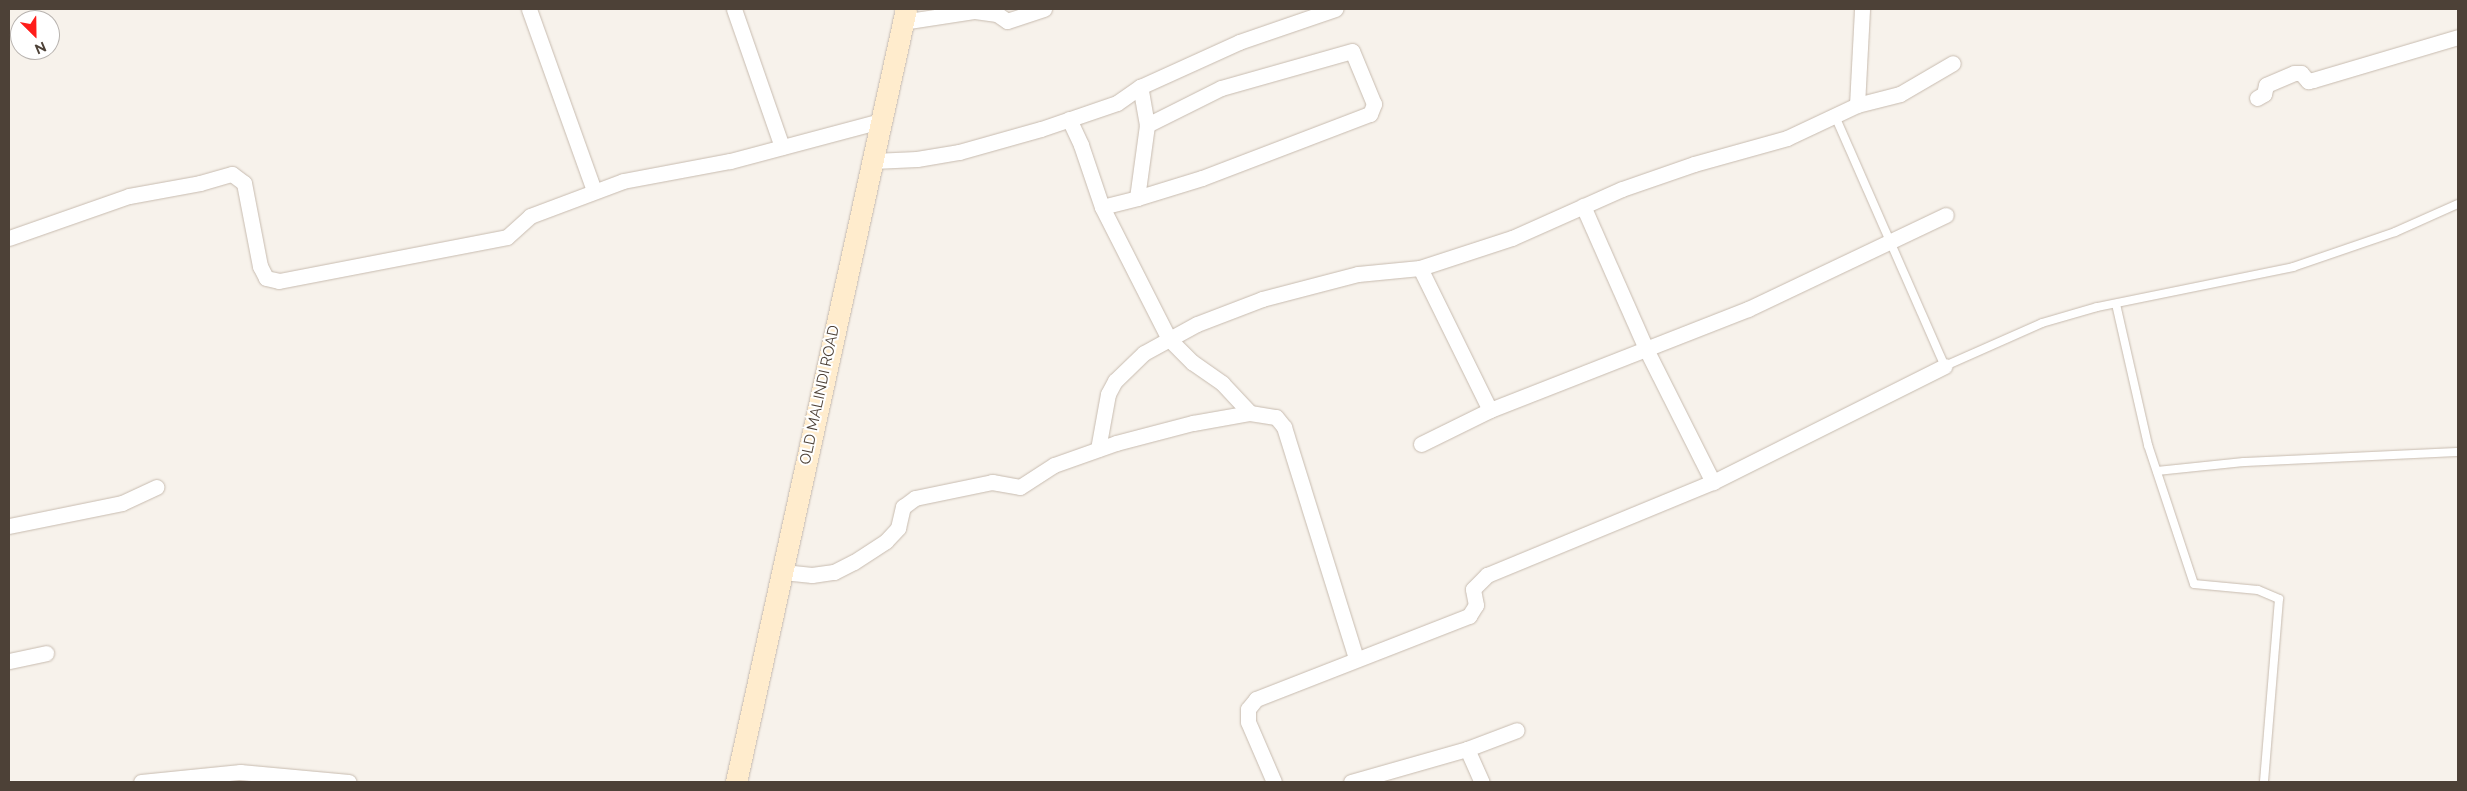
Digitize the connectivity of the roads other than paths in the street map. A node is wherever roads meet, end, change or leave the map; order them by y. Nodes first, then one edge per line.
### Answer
1 (529, 9) edge
2 (734, 9) edge
3 (1044, 9) edge
4 (1335, 9) edge
5 (1862, 9) edge
6 (904, 16) edge
7 (2458, 37) edge
8 (1953, 63) dead end
9 (1140, 87) junction
10 (2257, 98) dead end
11 (1857, 105) junction
12 (1835, 116) junction
13 (1069, 120) junction
14 (880, 121) junction
15 (1148, 126) junction
16 (782, 147) junction
17 (873, 161) junction
18 (594, 191) junction
19 (1136, 198) junction
20 (2458, 204) edge
21 (1583, 206) junction
22 (1102, 207) junction
23 (1946, 214) dead end
24 (9, 238) edge
25 (1890, 244) junction
26 (1420, 268) junction
27 (2116, 304) junction
28 (1170, 339) junction
29 (1646, 349) junction
30 (1945, 366) junction
31 (1490, 410) junction
32 (1250, 413) junction
33 (1421, 444) dead end
34 (1098, 449) junction
35 (2458, 452) edge
36 (2157, 471) junction
37 (1713, 482) junction
38 (157, 487) dead end
39 (9, 526) edge
40 (783, 572) junction
41 (46, 653) dead end
42 (1356, 658) junction
43 (9, 661) edge
44 (1517, 730) dead end
45 (1467, 749) junction
46 (141, 782) edge
47 (349, 782) edge
48 (736, 782) edge
49 (1274, 782) edge
50 (1351, 782) edge
51 (1482, 782) edge
52 (2264, 782) edge

1 - 18 street
2 - 16 street
3 - 6 street
4 - 9 street
5 - 11 street
6 - 14 main road, OLD MALINDI ROAD
7 - 10 street
8 - 11 street
9 - 13 street
9 - 15 street
11 - 12 street
12 - 21 street
12 - 25 lane
13 - 17 street
13 - 22 street
14 - 16 street
14 - 17 main road, OLD MALINDI ROAD
15 - 19 street
15 - 19 street
16 - 18 street
17 - 40 main road, OLD MALINDI ROAD
18 - 24 street
19 - 22 street
20 - 27 lane
21 - 26 street
21 - 29 street
22 - 28 street
23 - 25 street
25 - 29 street
25 - 30 lane
26 - 28 street
26 - 31 street
27 - 30 lane
27 - 36 lane
28 - 32 street
28 - 34 street
29 - 31 street
29 - 37 street
30 - 37 street
31 - 33 street
32 - 34 street
32 - 42 street
34 - 40 street
35 - 36 lane
36 - 52 lane
37 - 42 street
38 - 39 street
40 - 48 main road, OLD MALINDI ROAD
41 - 43 street
42 - 49 street
44 - 45 street
45 - 50 street
45 - 51 street
46 - 47 street

